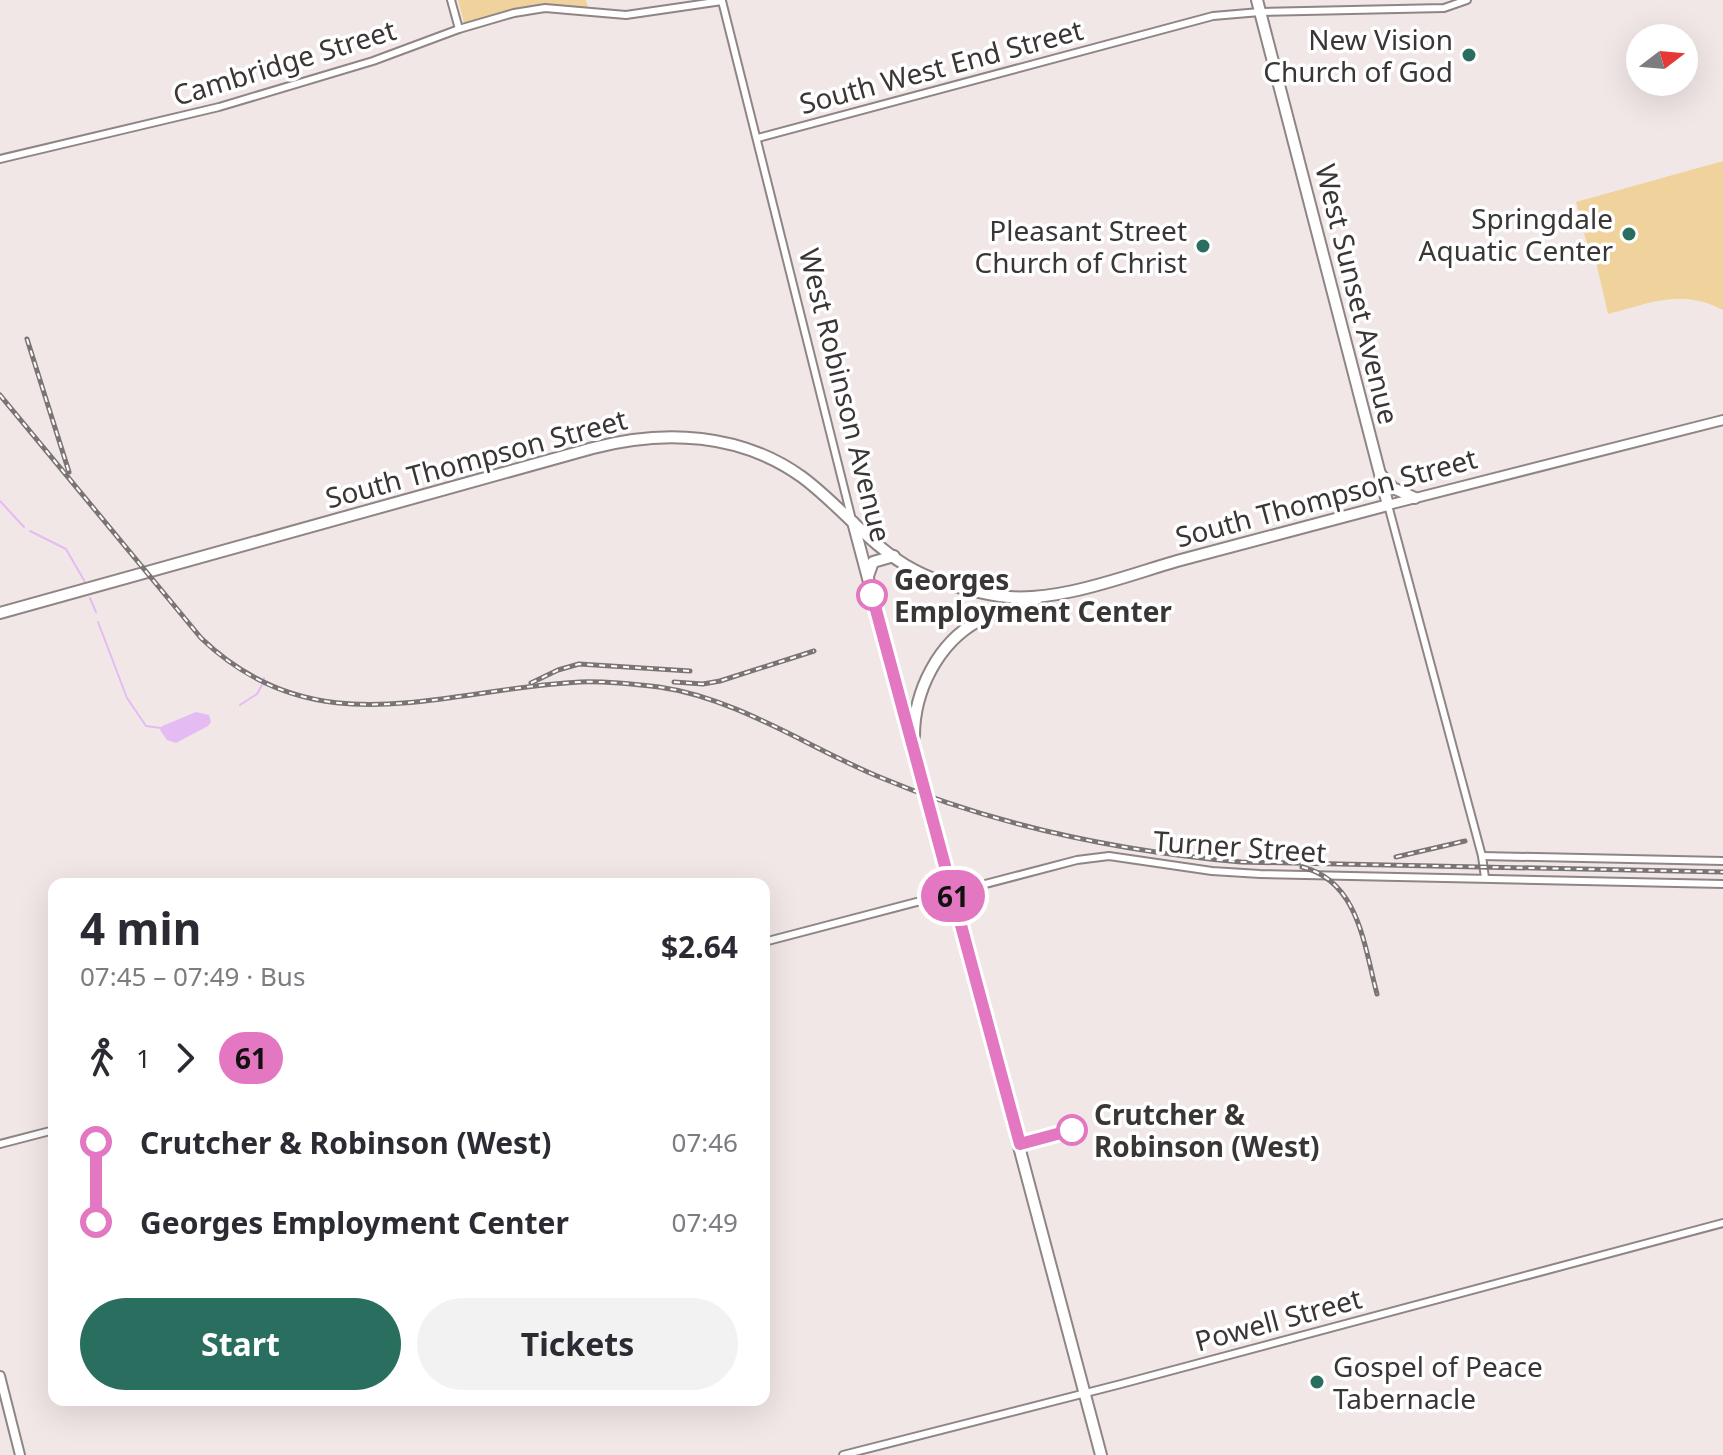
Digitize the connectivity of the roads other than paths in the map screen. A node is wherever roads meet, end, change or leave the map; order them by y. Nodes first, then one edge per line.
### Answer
1 (451, 0) edge
2 (1257, 0) edge
3 (1467, 0) edge
4 (722, 1) edge
5 (1260, 12) junction
6 (459, 29) junction
7 (758, 138) junction
8 (0, 159) edge
9 (1723, 420) edge
10 (1380, 474) junction
11 (1415, 498) junction
12 (1388, 505) junction
13 (853, 521) junction
14 (894, 556) junction
15 (868, 582) junction
16 (1052, 594) junction
17 (1005, 597) junction
18 (1000, 611) junction
19 (0, 613) edge
20 (919, 701) junction
21 (902, 706) junction
22 (916, 758) junction
23 (1482, 856) junction
24 (1723, 861) edge
25 (1485, 878) junction
26 (1723, 884) edge
27 (953, 892) junction
28 (770, 940) edge
29 (48, 1132) edge
30 (0, 1144) edge
31 (1723, 1223) edge
32 (0, 1376) edge
33 (1085, 1393) junction
34 (20, 1455) edge
35 (843, 1455) edge
36 (1101, 1455) edge

1 - 6 street
2 - 5 highway, West Sunset Avenue
3 - 5 street, South West End Street
4 - 6 street, Cambridge Street
4 - 7 street, West Robinson Avenue
5 - 7 street, South West End Street
5 - 10 highway, West Sunset Avenue
6 - 8 street, Cambridge Street
7 - 13 street, West Robinson Avenue
9 - 11 main road, South Thompson Street
10 - 11 highway
10 - 12 highway, West Sunset Avenue
11 - 12 main road, South Thompson Street
12 - 16 highway, South Thompson Street
12 - 23 street, West Sunset Avenue
13 - 14 highway, South Thompson Street
13 - 15 highway, West Robinson Avenue
13 - 19 highway, South Thompson Street
14 - 15 highway
14 - 17 highway, South Thompson Street
15 - 21 highway, West Robinson Avenue
16 - 17 highway, South Thompson Street
16 - 18 highway
17 - 18 highway
18 - 20 highway
20 - 21 highway
20 - 22 highway
21 - 22 highway, West Robinson Avenue
22 - 27 highway, West Robinson Avenue
23 - 24 street
23 - 25 street, West Sunset Avenue
25 - 26 street, Turner Street
25 - 27 street, Turner Street
27 - 28 street, Turner Street
27 - 33 highway, West Robinson Avenue
29 - 30 street
31 - 33 street, Powell Street
32 - 34 main road
33 - 35 street, Powell Street
33 - 36 highway, West Robinson Avenue

